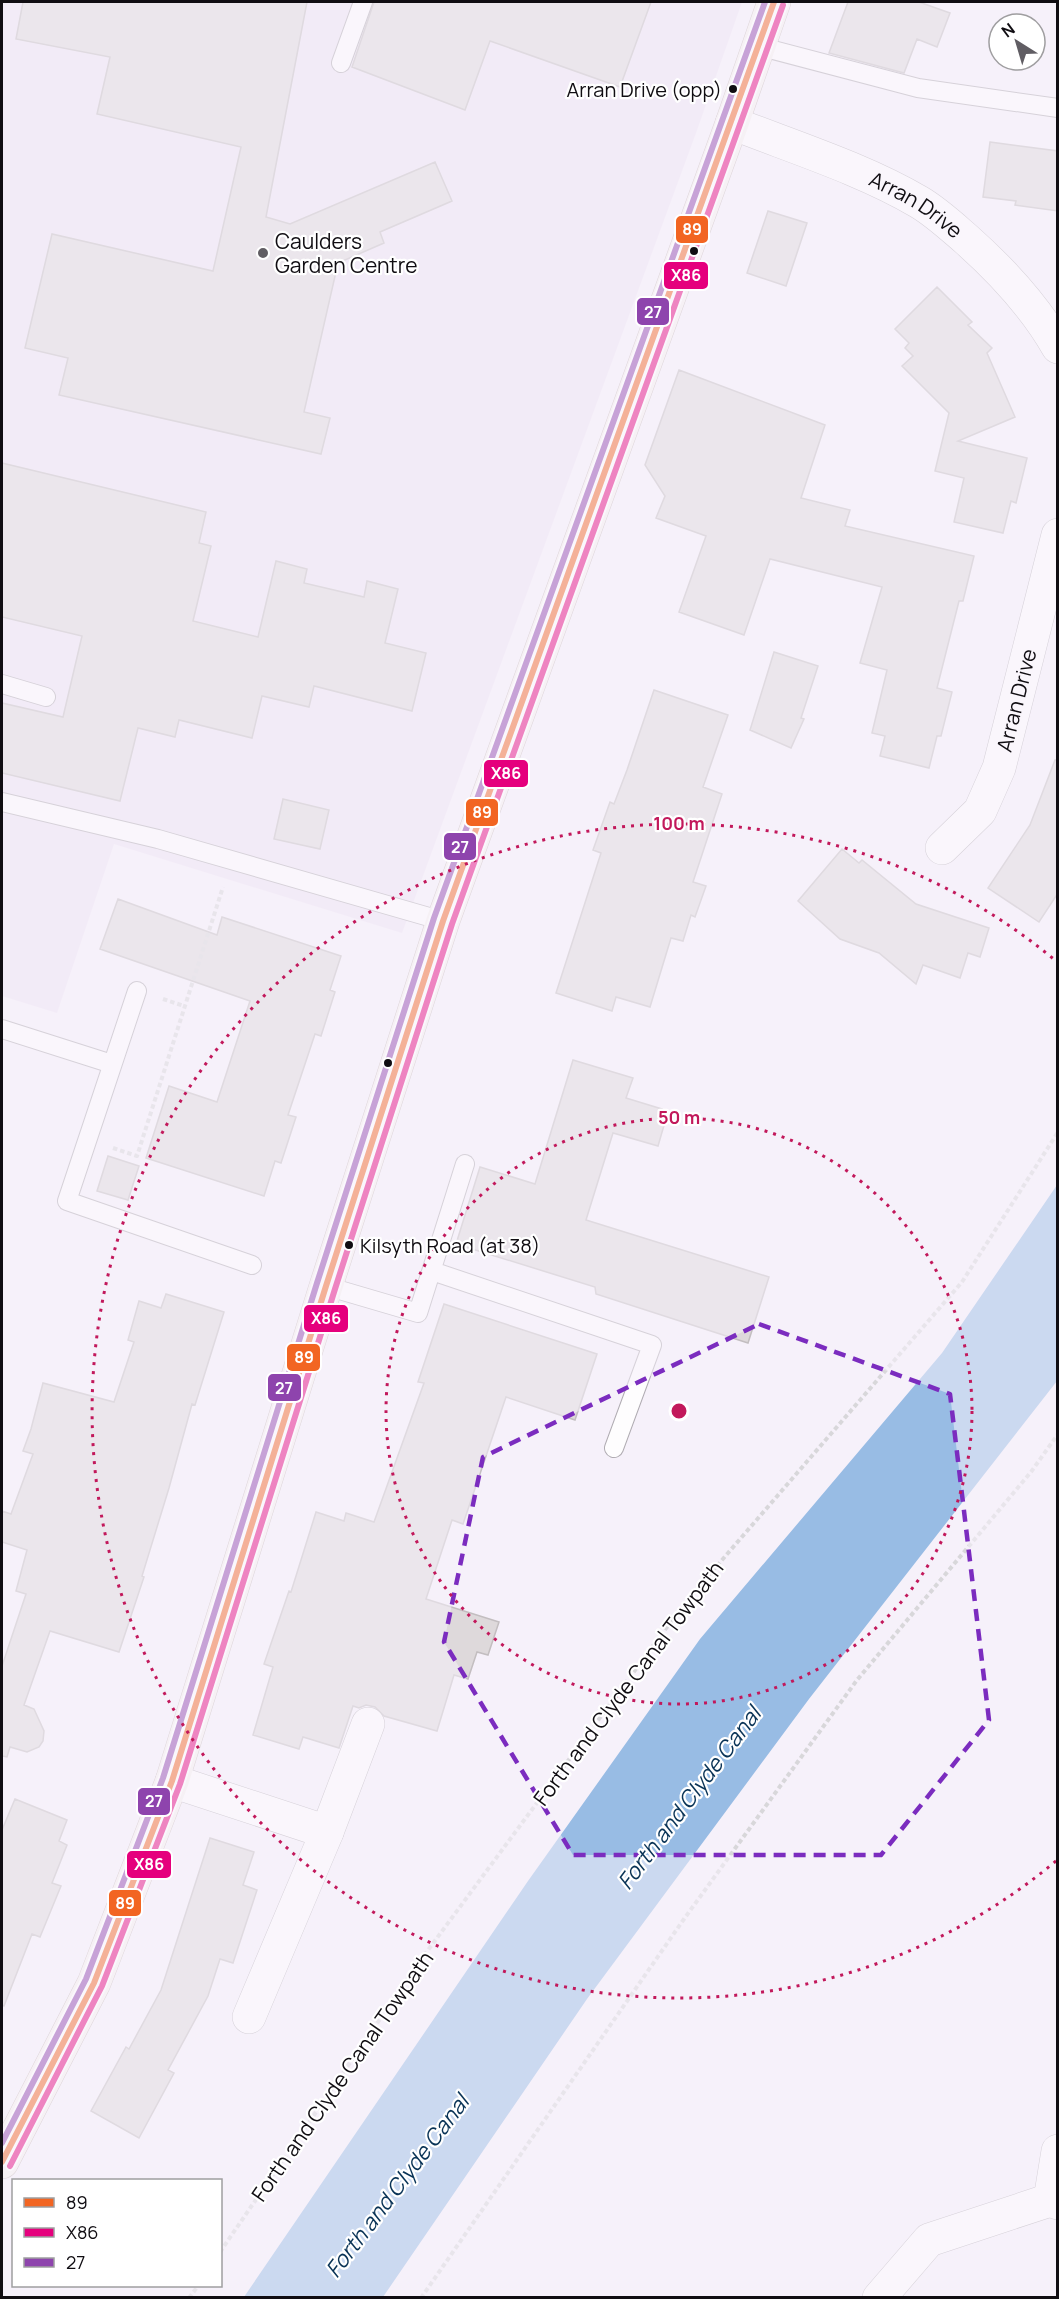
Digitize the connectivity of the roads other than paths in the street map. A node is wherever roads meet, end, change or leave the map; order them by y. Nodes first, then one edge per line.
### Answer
1 (363, 2) edge
2 (774, 2) edge
3 (758, 46) junction
4 (341, 63) dead end
5 (1058, 108) edge
6 (732, 123) junction
7 (1058, 347) edge
8 (1058, 535) edge
9 (2, 684) edge
10 (46, 697) dead end
11 (2, 802) edge
12 (942, 848) dead end
13 (443, 921) junction
14 (136, 991) dead end
15 (2, 1029) edge
16 (112, 1064) junction
17 (465, 1164) dead end
18 (252, 1265) dead end
19 (432, 1271) junction
20 (326, 1286) junction
21 (614, 1448) dead end
22 (368, 1724) dead end
23 (172, 1781) junction
24 (327, 1832) junction
25 (249, 2017) dead end
26 (1058, 2151) edge
27 (2, 2162) edge
28 (1054, 2202) edge
29 (879, 2298) edge

1 - 4 lane
2 - 3 main road
3 - 5 lane
3 - 6 main road
6 - 7 street, Arran Drive
6 - 13 main road
8 - 12 street, Arran Drive
9 - 10 lane
11 - 13 lane
13 - 20 main road
14 - 16 lane
15 - 16 lane
16 - 18 lane
17 - 19 lane
19 - 20 lane
19 - 21 lane
20 - 23 main road
22 - 24 street
23 - 24 street
23 - 27 main road
24 - 25 street
26 - 28 street
28 - 29 street

